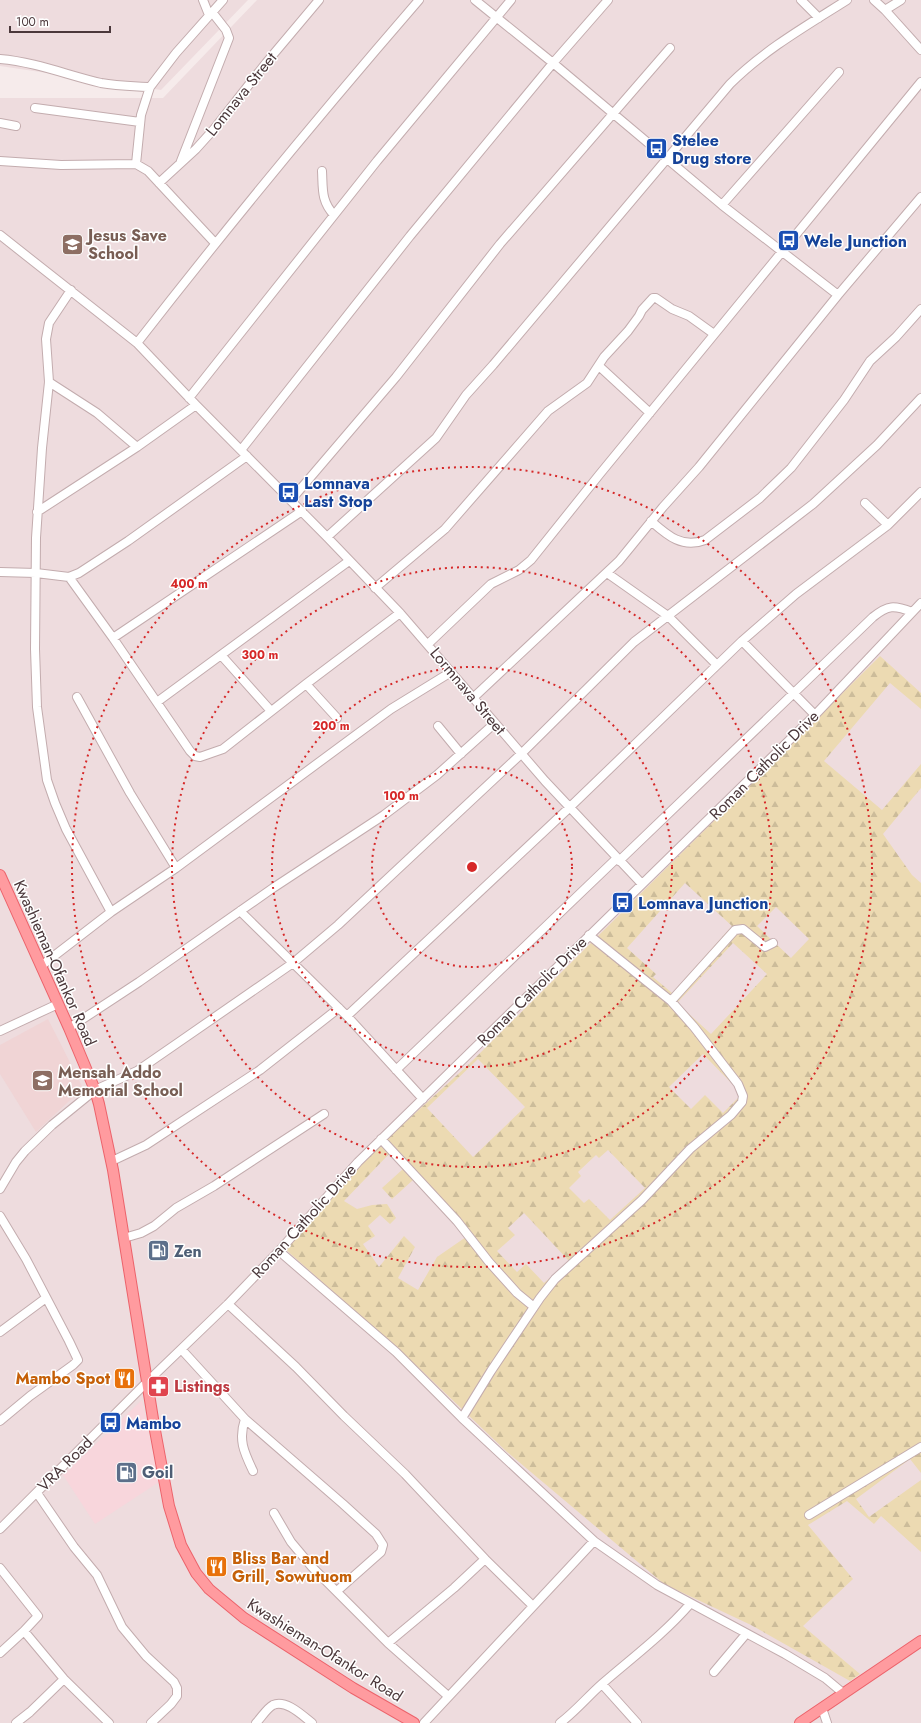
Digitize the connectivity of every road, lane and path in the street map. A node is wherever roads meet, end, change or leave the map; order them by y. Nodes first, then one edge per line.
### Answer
1 (203, 0) edge
2 (223, 0) edge
3 (319, 0) edge
4 (419, 0) edge
5 (475, 0) edge
6 (511, 0) edge
7 (608, 0) edge
8 (801, 0) edge
9 (847, 0) edge
10 (874, 0) edge
11 (901, 0) edge
12 (885, 10) junction
13 (211, 13) junction
14 (496, 17) junction
15 (819, 18) junction
16 (919, 43) edge
17 (670, 48) dead end
18 (0, 58) edge
19 (553, 63) junction
20 (839, 72) dead end
21 (921, 82) edge
22 (150, 87) junction
23 (35, 108) dead end
24 (613, 113) junction
25 (140, 122) junction
26 (0, 123) edge
27 (16, 126) dead end
28 (666, 159) junction
29 (0, 161) edge
30 (180, 163) junction
31 (136, 164) junction
32 (322, 171) dead end
33 (159, 183) junction
34 (921, 197) edge
35 (722, 205) junction
36 (334, 215) junction
37 (0, 235) edge
38 (215, 243) junction
39 (782, 251) junction
40 (71, 290) junction
41 (838, 295) junction
42 (921, 309) edge
43 (714, 334) junction
44 (137, 343) junction
45 (599, 366) junction
46 (49, 382) junction
47 (189, 398) junction
48 (921, 398) edge
49 (196, 406) junction
50 (650, 413) junction
51 (137, 447) junction
52 (244, 453) junction
53 (921, 492) edge
54 (291, 500) junction
55 (866, 503) dead end
56 (302, 511) junction
57 (37, 512) junction
58 (651, 521) junction
59 (888, 525) junction
60 (327, 537) junction
61 (349, 561) junction
62 (0, 572) edge
63 (36, 573) junction
64 (607, 573) junction
65 (69, 577) junction
66 (375, 588) junction
67 (921, 603) edge
68 (912, 612) junction
69 (400, 613) junction
70 (668, 616) junction
71 (113, 638) junction
72 (742, 641) junction
73 (428, 644) junction
74 (221, 655) junction
75 (717, 665) junction
76 (452, 672) junction
77 (306, 684) junction
78 (795, 694) junction
79 (78, 697) dead end
80 (473, 698) junction
81 (157, 702) junction
82 (271, 711) junction
83 (814, 715) junction
84 (337, 718) dead end
85 (495, 723) junction
86 (438, 726) dead end
87 (461, 754) junction
88 (521, 754) junction
89 (569, 808) junction
90 (618, 860) junction
91 (176, 868) junction
92 (0, 876) edge
93 (642, 884) junction
94 (240, 911) junction
95 (111, 912) junction
96 (589, 935) junction
97 (773, 943) dead end
98 (293, 963) junction
99 (41, 966) junction
100 (671, 1001) junction
101 (58, 1004) junction
102 (339, 1008) junction
103 (347, 1016) junction
104 (69, 1028) junction
105 (0, 1032) edge
106 (396, 1070) junction
107 (95, 1090) junction
108 (423, 1099) junction
109 (324, 1114) dead end
110 (381, 1139) junction
111 (112, 1161) junction
112 (0, 1189) edge
113 (0, 1216) edge
114 (124, 1238) junction
115 (279, 1251) junction
116 (46, 1298) junction
117 (228, 1304) junction
118 (534, 1307) junction
119 (0, 1332) edge
120 (182, 1350) junction
121 (147, 1382) junction
122 (462, 1418) junction
123 (245, 1419) junction
124 (0, 1421) edge
125 (921, 1447) edge
126 (253, 1471) dead end
127 (37, 1493) junction
128 (274, 1513) dead end
129 (809, 1515) dead end
130 (0, 1529) edge
131 (594, 1541) junction
132 (485, 1559) junction
133 (0, 1568) edge
134 (337, 1591) junction
135 (690, 1604) junction
136 (533, 1606) junction
137 (24, 1631) junction
138 (746, 1634) junction
139 (921, 1641) edge
140 (388, 1643) junction
141 (0, 1653) edge
142 (714, 1672) dead end
143 (64, 1679) junction
144 (602, 1684) junction
145 (842, 1693) junction
146 (448, 1696) junction
147 (822, 1708) junction
148 (410, 1722) edge
149 (16, 1723) edge
150 (110, 1723) edge
151 (151, 1723) edge
152 (256, 1723) edge
153 (312, 1723) edge
154 (424, 1723) edge
155 (560, 1723) edge
156 (637, 1723) edge
157 (800, 1723) edge
158 (827, 1723) edge

1 - 13 street
2 - 13 street
3 - 30 street, Lomnava Street
4 - 38 street
5 - 14 street
6 - 14 street
7 - 19 street
8 - 15 street
9 - 15 street
10 - 12 street
11 - 12 street
12 - 16 street
13 - 22 street
13 - 30 street
14 - 19 street
14 - 36 street
15 - 28 street
17 - 24 street
18 - 22 street
19 - 24 street
19 - 52 street
20 - 35 street
21 - 39 street
22 - 25 street
23 - 25 street
24 - 28 street
24 - 54 street
25 - 31 street
26 - 27 street
28 - 35 street
28 - 60 street
29 - 31 street
30 - 33 street, Lomnava Street
31 - 33 street
32 - 36 street
33 - 38 street
34 - 41 street
35 - 39 street
36 - 47 street
37 - 40 street, Lormnava Street
38 - 44 street
39 - 41 street
39 - 43 street
40 - 44 street, Lormnava Street
40 - 46 street
41 - 58 street
42 - 58 street
43 - 45 street
43 - 50 street
44 - 47 street, Lormnava Street
45 - 50 street
45 - 66 street
46 - 51 street
46 - 57 street
47 - 49 street, Lormnava Street
48 - 70 street
49 - 51 street
49 - 52 street, Lormnava Street
50 - 73 street
51 - 57 street
52 - 54 street, Lormnava Street
52 - 65 street
53 - 59 street
54 - 56 street, Lormnava Street
55 - 59 street
56 - 60 street, Lormnava Street
56 - 71 street
57 - 63 street
58 - 64 street
59 - 72 street
60 - 61 street, Lormnava Street
61 - 66 street, Lormnava Street
61 - 74 street
62 - 63 street
63 - 65 street
63 - 95 street
64 - 70 street
64 - 80 street
65 - 71 street
66 - 69 street, Lormnava Street
67 - 68 street, Roman Catholic Drive
68 - 78 street
68 - 83 street, Roman Catholic Drive
69 - 73 street, Lormnava Street
69 - 77 street
70 - 75 street
70 - 88 street
71 - 81 street
72 - 75 street
72 - 78 street
73 - 76 street, Lormnava Street
74 - 81 street
74 - 82 street
75 - 89 street
76 - 80 street, Lormnava Street
76 - 91 street
77 - 82 street
77 - 84 street
78 - 83 street
78 - 90 street
79 - 91 street
80 - 85 street, Lormnava Street
81 - 82 street
83 - 93 street, Roman Catholic Drive
85 - 87 street
85 - 88 street, Lormnava Street
86 - 87 street
87 - 94 street
88 - 89 street, Lormnava Street
88 - 98 street
89 - 90 street, Lormnava Street
89 - 103 street
90 - 93 street, Lormnava Street
90 - 106 street
91 - 95 street
92 - 99 main road, Kwashieman-Ofankor Road
93 - 96 street, Roman Catholic Drive
94 - 98 street
94 - 104 street
95 - 99 street
96 - 100 street
96 - 108 street, Roman Catholic Drive
97 - 100 street
98 - 102 street
98 - 107 street
99 - 101 main road, Kwashieman-Ofankor Road
100 - 118 street
101 - 104 main road, Kwashieman-Ofankor Road
101 - 105 street
102 - 103 street
102 - 111 street
103 - 106 street
104 - 107 main road, Kwashieman-Ofankor Road
106 - 108 street
107 - 111 main road, Kwashieman-Ofankor Road
107 - 112 street
108 - 110 street, Roman Catholic Drive
109 - 114 street
110 - 115 street, Roman Catholic Drive
110 - 118 street
111 - 114 main road, Kwashieman-Ofankor Road
113 - 116 street
114 - 121 main road, Kwashieman-Ofankor Road
115 - 117 street, Roman Catholic Drive
115 - 122 street
116 - 119 street
116 - 124 street
117 - 120 street, Roman Catholic Drive
117 - 132 street
118 - 122 street
120 - 121 street, Roman Catholic Drive
120 - 123 street
121 - 127 street, VRA Road
121 - 148 main road, Kwashieman-Ofankor Road
122 - 131 street
123 - 126 street
123 - 134 street
125 - 129 street
127 - 130 street, VRA Road
127 - 151 street
128 - 134 street
131 - 135 street
131 - 136 street
132 - 136 street
132 - 140 street
133 - 137 street
134 - 140 street
135 - 138 street
135 - 144 street
136 - 146 street
137 - 141 street
137 - 143 street
138 - 142 street
138 - 145 street
139 - 145 main road
140 - 146 street
143 - 149 street
143 - 150 street
144 - 155 street
144 - 156 street
145 - 147 main road
146 - 154 street
147 - 157 main road
147 - 158 street
152 - 153 street

